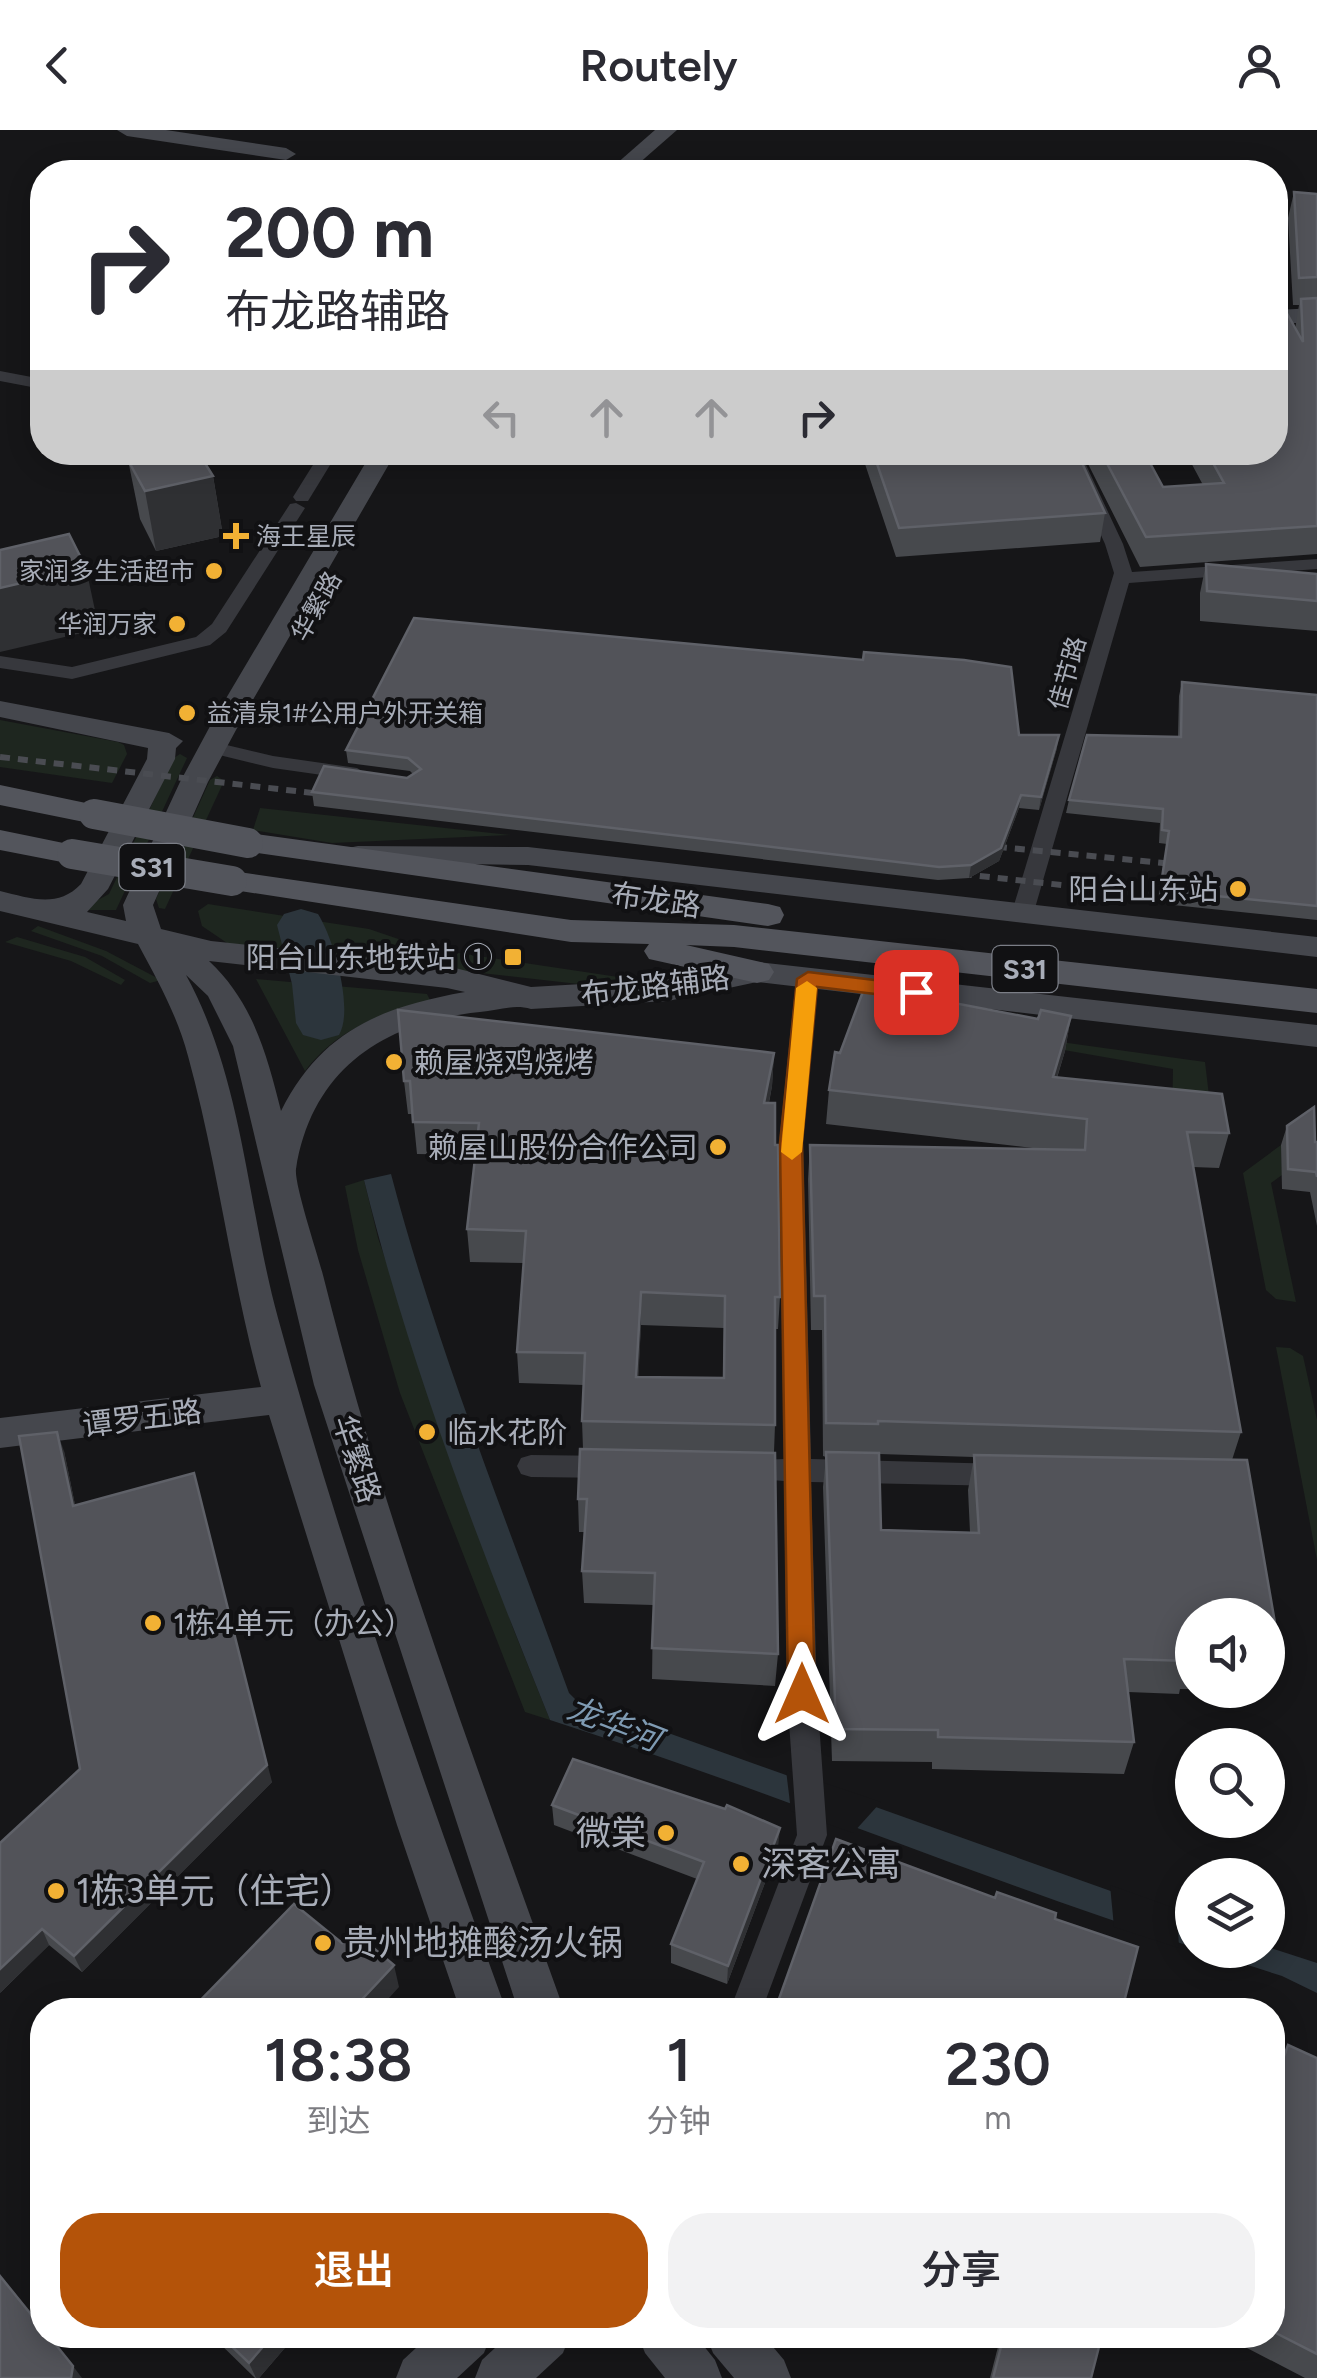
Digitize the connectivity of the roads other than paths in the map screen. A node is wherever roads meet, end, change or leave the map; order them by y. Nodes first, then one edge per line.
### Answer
1 (128, 130) edge
2 (644, 130) edge
3 (667, 130) edge
4 (286, 154) dead end
5 (608, 160) edge
6 (631, 160) edge
7 (1317, 315) edge
8 (1288, 316) edge
9 (0, 376) edge
10 (30, 382) edge
11 (322, 465) edge
12 (377, 465) edge
13 (397, 465) edge
14 (1077, 465) edge
15 (1317, 564) edge
16 (1122, 578) junction
17 (0, 662) edge
18 (0, 709) edge
19 (145, 737) junction
20 (214, 748) junction
21 (373, 776) edge
22 (0, 795) edge
23 (0, 840) edge
24 (333, 855) junction
25 (0, 901) edge
26 (44, 911) junction
27 (1022, 915) junction
28 (737, 924) junction
29 (570, 932) junction
30 (148, 938) junction
31 (1317, 947) edge
32 (758, 972) junction
33 (1317, 977) edge
34 (808, 979) junction
35 (532, 998) junction
36 (1317, 1001) edge
37 (1317, 1036) edge
38 (280, 1166) junction
39 (231, 1168) junction
40 (283, 1399) junction
41 (0, 1433) edge
42 (531, 1466) dead end
43 (645, 1468) edge
44 (721, 1469) edge
45 (798, 1470) junction
46 (1024, 1476) edge
47 (479, 1998) edge
48 (537, 1998) edge
49 (751, 1998) edge
50 (531, 2348) edge
51 (673, 2348) edge
52 (742, 2348) edge
53 (500, 2378) edge
54 (696, 2378) edge
55 (766, 2378) edge

1 - 4 main road
2 - 5 main road
3 - 6 main road
7 - 8 main road
9 - 10 street
11 - 17 street
12 - 20 main road, 华繁路
13 - 20 main road, 华繁路
14 - 16 street
15 - 16 street
16 - 27 street, 佳节路
18 - 19 main road
19 - 20 main road
19 - 26 main road
20 - 21 street
20 - 30 main road, 华繁路
22 - 24 main road, 布龙路 / S31, bridge
23 - 29 main road, 布龙路 / S31, bridge
24 - 27 main road
24 - 28 main road, 布龙路 / S31
25 - 26 main road, 布龙路辅路
26 - 30 main road, 布龙路辅路
27 - 31 main road
28 - 29 main road, 布龙路 / S31
28 - 33 main road, 布龙路 / S31
28 - 36 main road, 布龙路 / S31
29 - 32 main road
30 - 35 main road, 布龙路辅路
30 - 38 main road, 华繁路
30 - 39 main road, 华繁路
32 - 34 main road, 布龙路辅路
32 - 35 main road, 布龙路辅路
34 - 37 main road, 布龙路辅路
34 - 45 street
35 - 38 main road
38 - 39 main road
38 - 48 main road, 华繁路
39 - 40 main road, 华繁路
40 - 41 main road, 谭罗五路
40 - 47 main road, 华繁路
42 - 43 street
44 - 45 street
45 - 46 street
45 - 49 street
50 - 53 main road
51 - 54 main road
52 - 55 main road

